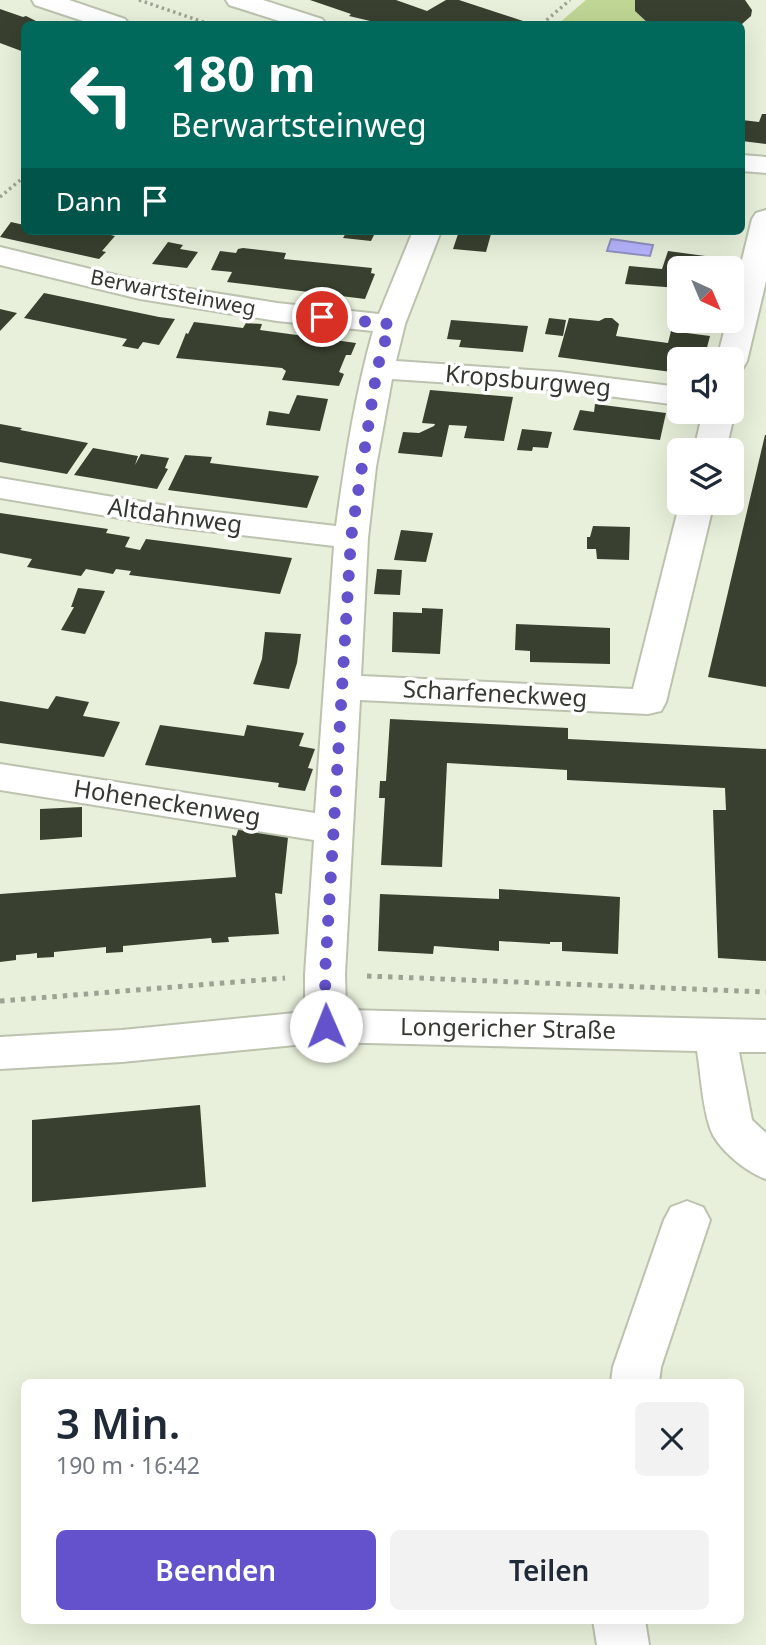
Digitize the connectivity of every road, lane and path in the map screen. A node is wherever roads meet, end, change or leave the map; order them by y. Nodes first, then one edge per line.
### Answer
1 (44, 0) edge
2 (139, 0) edge
3 (238, 0) edge
4 (570, 0) edge
5 (262, 18) edge
6 (107, 21) edge
7 (200, 21) edge
8 (288, 21) edge
9 (546, 21) edge
10 (745, 163) edge
11 (766, 165) edge
12 (21, 180) edge
13 (0, 197) edge
14 (766, 219) edge
15 (425, 235) edge
16 (0, 256) edge
17 (390, 324) junction
18 (735, 347) edge
19 (377, 369) junction
20 (667, 394) edge
21 (0, 488) edge
22 (694, 515) edge
23 (351, 538) junction
24 (343, 687) junction
25 (0, 777) edge
26 (334, 830) junction
27 (326, 1026) junction
28 (715, 1033) junction
29 (766, 1036) edge
30 (0, 1053) edge
31 (766, 1161) edge
32 (687, 1220) dead end
33 (635, 1379) edge
34 (620, 1624) edge
35 (623, 1645) edge

1 - 6 street
2 - 7 path
3 - 5 street
4 - 9 path
5 - 8 street
10 - 11 street
12 - 13 path
14 - 18 street
15 - 17 street
16 - 17 street, Berwartsteinweg
17 - 19 street
19 - 20 street, Kropsburgweg
19 - 23 street
21 - 23 street, Altdahnweg
22 - 24 street, Scharfeneckweg
23 - 24 street
24 - 26 street
25 - 26 street, Hoheneckenweg
26 - 27 street
27 - 28 street, Longericher Straße
27 - 30 street, Longericher Straße
28 - 29 street, Longericher Straße
28 - 31 street
32 - 33 street
34 - 35 street

